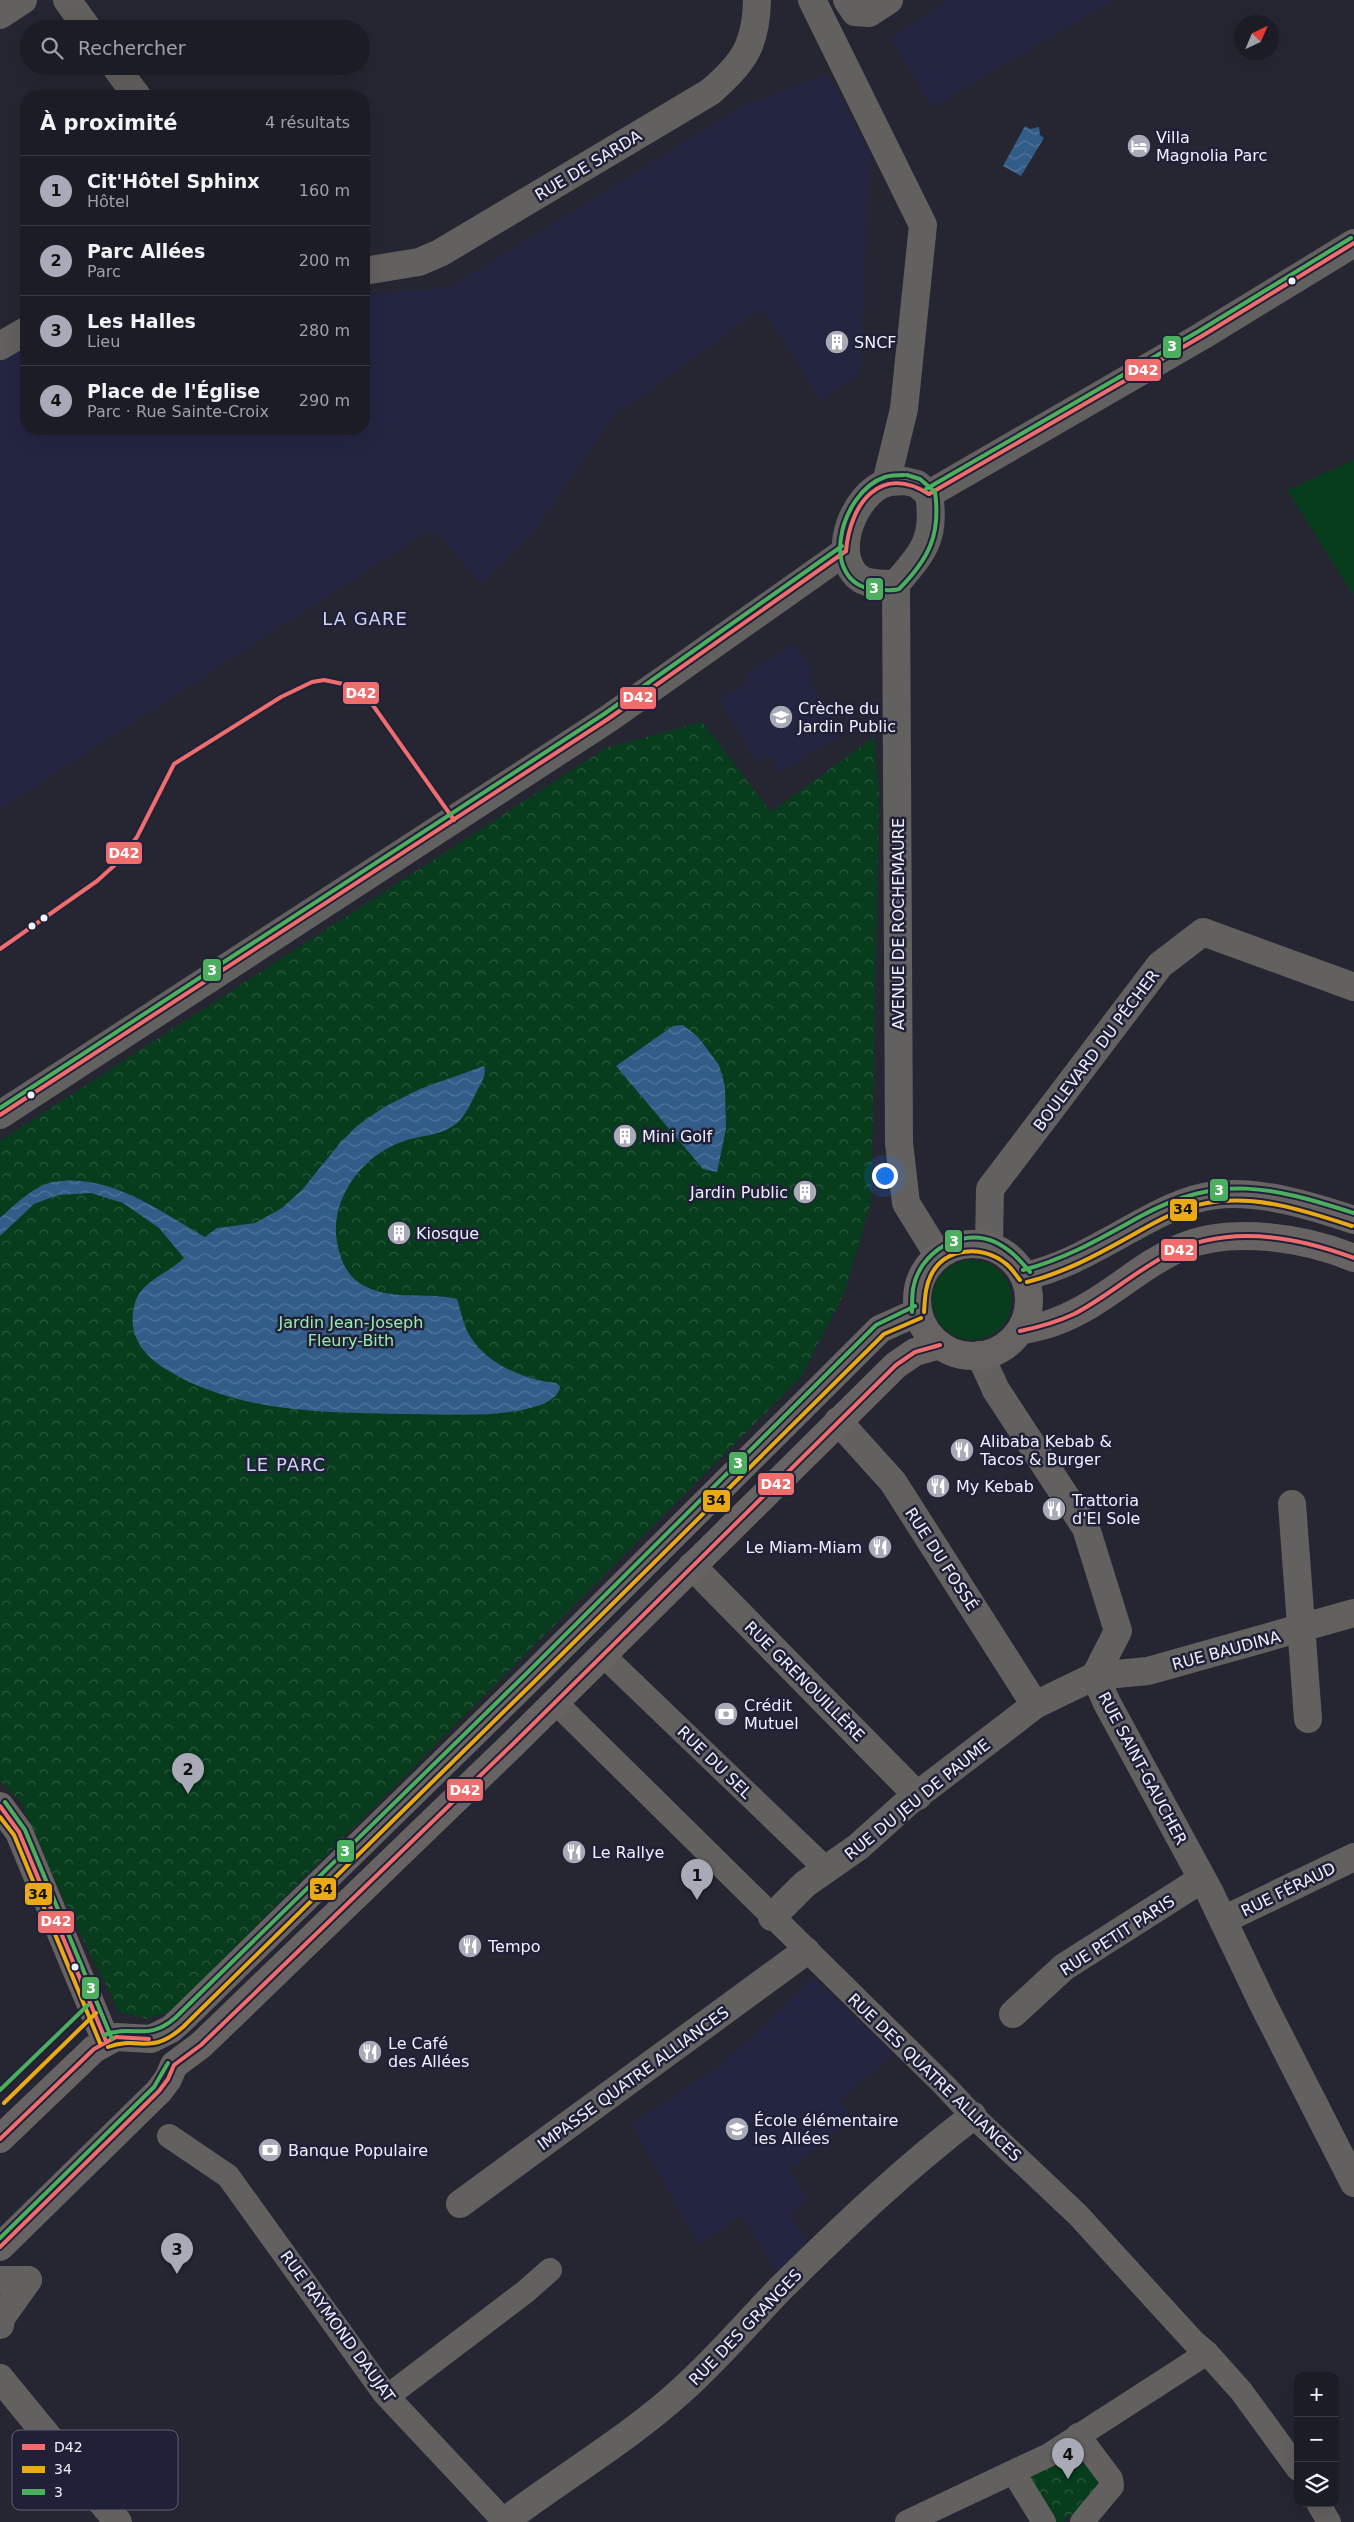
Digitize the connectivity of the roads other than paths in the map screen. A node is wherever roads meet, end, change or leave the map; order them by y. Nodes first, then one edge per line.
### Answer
1 (23, 0) edge
2 (67, 0) edge
3 (757, 0) edge
4 (812, 0) edge
5 (847, 0) edge
6 (890, 0) edge
7 (0, 14) edge
8 (81, 20) edge
9 (122, 75) edge
10 (133, 90) edge
11 (1354, 243) edge
12 (370, 270) edge
13 (20, 334) edge
14 (0, 346) edge
15 (886, 482) junction
16 (929, 494) junction
17 (846, 551) junction
18 (896, 584) junction
19 (1354, 987) edge
20 (0, 1115) edge
21 (1354, 1220) edge
22 (989, 1246) junction
23 (938, 1255) junction
24 (1354, 1258) edge
25 (1025, 1276) junction
26 (918, 1312) junction
27 (1020, 1331) junction
28 (940, 1345) junction
29 (980, 1356) junction
30 (838, 1421) junction
31 (1292, 1504) dead end
32 (692, 1566) junction
33 (1354, 1613) edge
34 (1300, 1630) junction
35 (602, 1654) junction
36 (1095, 1676) junction
37 (555, 1702) junction
38 (1035, 1705) junction
39 (1308, 1719) dead end
40 (918, 1796) junction
41 (0, 1806) edge
42 (1354, 1857) edge
43 (826, 1869) junction
44 (1202, 1879) junction
45 (772, 1917) junction
46 (1223, 1920) junction
47 (806, 1951) junction
48 (1013, 2014) dead end
49 (151, 2039) junction
50 (106, 2041) junction
51 (174, 2065) junction
52 (973, 2116) junction
53 (169, 2136) dead end
54 (0, 2139) edge
55 (1354, 2183) edge
56 (460, 2204) dead end
57 (0, 2247) edge
58 (550, 2270) dead end
59 (0, 2280) edge
60 (0, 2324) edge
61 (1207, 2353) junction
62 (0, 2378) edge
63 (388, 2396) junction
64 (43, 2430) edge
65 (1078, 2436) junction
66 (1294, 2463) edge
67 (1014, 2473) junction
68 (1320, 2507) edge
69 (108, 2510) edge
70 (118, 2522) edge
71 (505, 2522) edge
72 (907, 2522) edge
73 (1044, 2522) edge
74 (1082, 2522) edge
75 (1329, 2522) edge

1 - 7 street
2 - 8 street
3 - 12 street, RUE DE SARDA
4 - 15 street
5 - 6 street
9 - 10 street
11 - 16 street
13 - 14 street
15 - 16 street
15 - 17 street
16 - 18 street
17 - 18 street
17 - 20 street
18 - 23 street, AVENUE DE ROCHEMAURE
19 - 22 street, BOULEVARD DU PÊCHER
21 - 25 main road
22 - 23 main road
22 - 25 main road
23 - 26 main road
24 - 27 main road
25 - 27 main road
26 - 28 main road
26 - 49 main road
27 - 29 main road
28 - 29 main road
28 - 30 main road
29 - 36 street, RUE SAINT-GAUCHER
30 - 32 main road
30 - 38 street, RUE DU FOSSÉ
31 - 34 street
32 - 35 main road
32 - 40 street, RUE GRENOUILLÈRE
33 - 34 street, RUE BAUDINA
34 - 36 street, RUE BAUDINA
34 - 39 street
35 - 37 main road
35 - 43 street, RUE DU SEL
36 - 38 street, RUE DU JEU DE PAUME
36 - 44 street, RUE SAINT-GAUCHER
37 - 45 street, RUE DES QUATRE ALLIANCES
37 - 51 main road
38 - 40 street, RUE DU JEU DE PAUME
40 - 43 street, RUE DU JEU DE PAUME
41 - 50 main road
42 - 46 street, RUE FÉRAUD
43 - 45 street, RUE DU JEU DE PAUME
44 - 46 street, RUE SAINT-GAUCHER
44 - 48 street, RUE PETIT PARIS
45 - 47 street, RUE DES QUATRE ALLIANCES
46 - 55 street, RUE SAINT-GAUCHER
47 - 52 street, RUE DES QUATRE ALLIANCES
47 - 56 street, IMPASSE QUATRE ALLIANCES
49 - 50 main road
49 - 51 main road
50 - 54 main road
51 - 57 main road
52 - 61 street, RUE DES QUATRE ALLIANCES
52 - 71 street, RUE DES GRANGES
53 - 63 street, RUE RAYMOND DAUJAT
58 - 63 street
59 - 60 street
61 - 65 street
61 - 66 street, RUE DES QUATRE ALLIANCES
62 - 64 street
63 - 71 street, RUE RAYMOND DAUJAT
65 - 67 street
65 - 74 street
67 - 72 street
67 - 73 street
68 - 75 street
69 - 70 street

